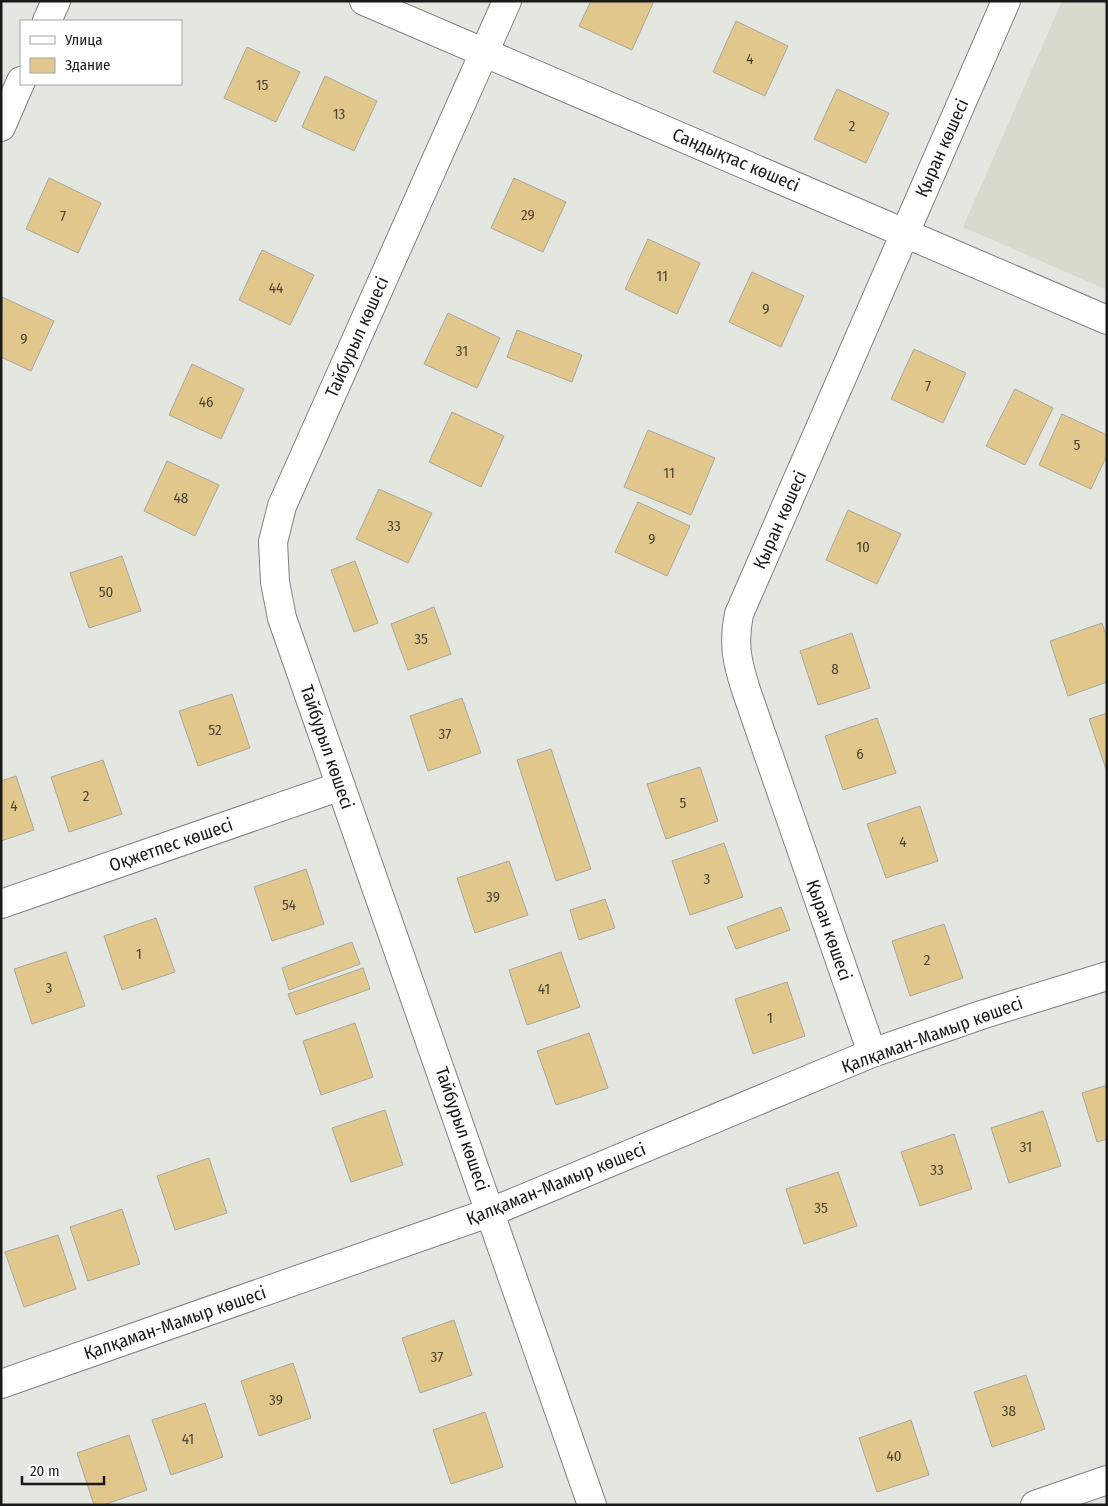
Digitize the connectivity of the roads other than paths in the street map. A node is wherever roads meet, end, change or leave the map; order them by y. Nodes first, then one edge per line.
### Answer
1 (56, 1) edge
2 (364, 1) edge
3 (507, 1) edge
4 (1006, 1) edge
5 (47, 20) edge
6 (485, 52) junction
7 (20, 83) edge
8 (1, 127) edge
9 (906, 232) junction
10 (1107, 320) edge
11 (341, 786) junction
12 (1, 904) edge
13 (1107, 976) edge
14 (872, 1053) junction
15 (491, 1212) junction
16 (1, 1384) edge
17 (1107, 1480) edge
18 (592, 1505) edge
19 (1035, 1505) edge

1 - 5 street
2 - 6 street, Сандықтас көшесі
3 - 6 street, Тайбурыл көшесі
4 - 9 street, Қыран көшесі
6 - 9 street, Сандықтас көшесі
6 - 11 street, Тайбурыл көшесі
7 - 8 street
9 - 10 street, Сандықтас көшесі
9 - 14 street, Қыран көшесі
11 - 12 street, Оқжетпес көшесі
11 - 15 street, Тайбурыл көшесі
13 - 14 street, Қалқаман-Мамыр көшесі
14 - 15 street, Қалқаман-Мамыр көшесі
15 - 16 street, Қалқаман-Мамыр көшесі
15 - 18 street, Тайбурыл көшесі
17 - 19 street

